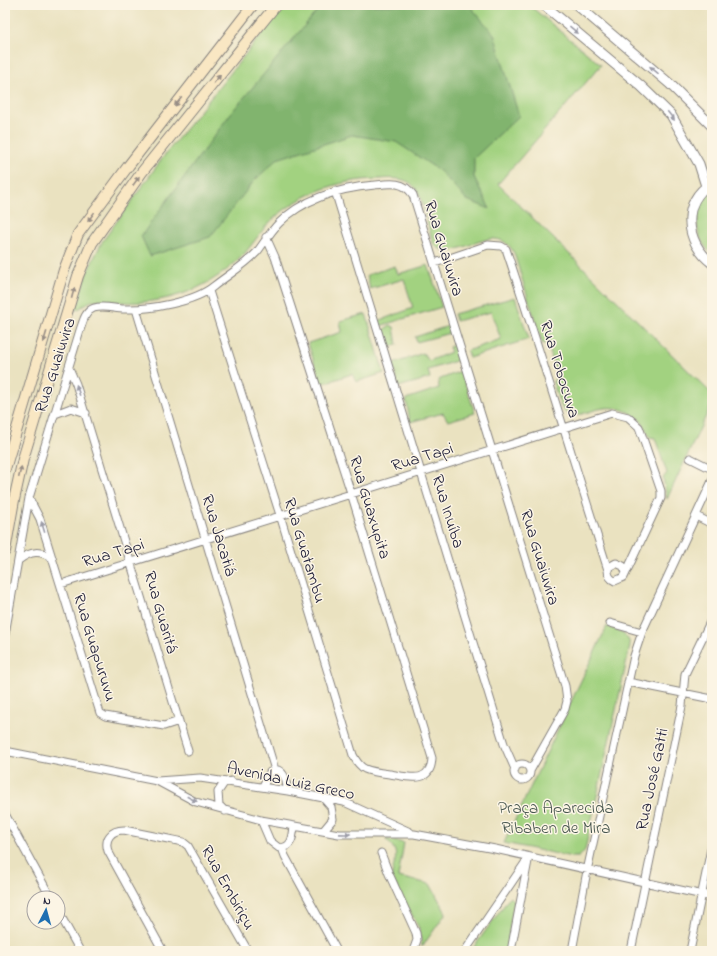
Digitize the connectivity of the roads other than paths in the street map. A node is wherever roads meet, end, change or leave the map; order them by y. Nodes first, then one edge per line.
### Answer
1 (253, 5) edge
2 (276, 5) edge
3 (544, 5) edge
4 (577, 5) edge
5 (712, 126) edge
6 (709, 184) edge
7 (335, 192) junction
8 (266, 237) junction
9 (435, 263) junction
10 (712, 263) edge
11 (209, 291) junction
12 (136, 309) junction
13 (68, 368) junction
14 (86, 413) junction
15 (55, 414) junction
16 (563, 428) junction
17 (493, 450) junction
18 (690, 458) dead end
19 (5, 469) edge
20 (712, 469) edge
21 (421, 471) junction
22 (712, 481) edge
23 (351, 493) junction
24 (29, 498) junction
25 (280, 515) junction
26 (696, 516) junction
27 (712, 524) edge
28 (206, 539) junction
29 (5, 551) edge
30 (52, 558) junction
31 (20, 560) junction
32 (132, 561) junction
33 (608, 570) junction
34 (626, 572) junction
35 (61, 584) junction
36 (712, 618) edge
37 (610, 623) dead end
38 (642, 632) junction
39 (5, 634) edge
40 (628, 682) junction
41 (683, 692) junction
42 (712, 699) edge
43 (178, 721) junction
44 (5, 751) edge
45 (188, 751) dead end
46 (515, 769) junction
47 (275, 770) junction
48 (530, 770) junction
49 (413, 778) joint
50 (157, 781) junction
51 (231, 781) junction
52 (263, 786) junction
53 (288, 791) junction
54 (324, 799) junction
55 (225, 811) junction
56 (5, 814) edge
57 (261, 820) junction
58 (294, 826) junction
59 (323, 831) junction
60 (414, 834) junction
61 (712, 844) edge
62 (282, 848) junction
63 (381, 853) dead end
64 (529, 857) junction
65 (587, 871) junction
66 (645, 882) junction
67 (47, 890) edge
68 (506, 893) junction
69 (701, 894) junction
70 (712, 897) edge
71 (518, 908) junction
72 (66, 926) edge
73 (80, 951) edge
74 (163, 951) edge
75 (248, 951) edge
76 (337, 951) edge
77 (413, 951) edge
78 (466, 951) edge
79 (511, 951) edge
80 (572, 951) edge
81 (631, 951) edge
82 (690, 951) edge

1 -> 19 main road
29 -> 2 main road
3 -> 6 street
5 -> 4 street
6 - 10 street
7 - 8 street, Rua Guaiuvira
7 - 9 street, Rua Guaiuvira
7 - 21 street, Rua Inuíba
8 - 11 street, Rua Guaiuvira
8 - 23 street, Rua Guaxupita
9 - 16 street, Rua Tobocuva
9 - 17 street, Rua Guaiuvira
11 - 12 street, Rua Guaiuvira
11 - 25 street, Rua Guatambu
12 - 13 street, Rua Guaiuvira
12 - 28 street, Rua Jacatiá
14 -> 13 street, Rua Guaritá
13 - 15 street, Rua Guaiuvira
14 - 15 street
14 - 32 street, Rua Guaritá
15 - 24 street, Rua Guaiuvira
16 - 17 street, Rua Tapi
16 - 33 street, Rua Tobocuva
16 - 34 street, Rua Tapi
17 - 21 street, Rua Tapi
17 - 48 street, Rua Guaiuvira
18 - 20 street
21 - 23 street, Rua Tapi
21 - 46 street, Rua Inuíba
22 - 26 street
23 - 25 street, Rua Tapi
23 - 49 street, Rua Guaxupita
30 -> 24 street, Rua Guapuruvu
24 - 31 street, Rua Guaiuvira
25 - 28 street, Rua Tapi
25 - 49 street, Rua Guatambu
26 - 27 street
26 - 38 street
28 - 32 street, Rua Tapi
28 - 47 street, Rua Jacatiá
30 - 31 street
30 - 35 street, Rua Guapuruvu
31 - 39 street, Rua Guaiuvira
32 - 35 street, Rua Tapi
32 - 43 street, Rua Guaritá
33 - 34 street
33 - 34 street
35 - 43 street, Rua Guapuruvu
36 - 41 street, Rua José Gatti
37 - 38 street
38 - 40 street
40 - 41 street
40 - 65 street
41 - 42 street
41 - 66 street, Rua José Gatti
43 - 45 street, Rua Guaritá
44 - 50 street, Avenida Luiz Greco
46 - 48 street
46 - 48 street
47 - 52 street
47 - 53 street
50 - 51 street, Avenida Luiz Greco
50 -> 55 street, Avenida Luiz Greco
51 - 52 street, Avenida Luiz Greco
51 - 55 street
52 - 53 street, Avenida Luiz Greco
53 - 54 street, Avenida Luiz Greco
54 - 59 street
54 - 60 street, Avenida Luiz Greco
55 - 57 street, Avenida Luiz Greco
56 - 67 street
57 - 58 street, Avenida Luiz Greco
57 - 62 street
58 - 59 street, Avenida Luiz Greco
58 - 62 street
59 -> 60 street, Avenida Luiz Greco
60 - 64 street, Avenida Luiz Greco
61 - 69 street
62 - 76 street
63 - 77 street
64 - 65 street, Avenida Luiz Greco
64 - 68 street
64 - 71 street
65 - 66 street, Avenida Luiz Greco
65 - 80 street
66 - 69 street, Avenida Luiz Greco
66 - 81 street, Rua José Gatti
68 - 71 street
68 - 78 street
69 - 70 street, Avenida Luiz Greco
69 - 82 street
71 - 79 street
72 - 73 street
74 - 75 street, Rua Embiriçu

